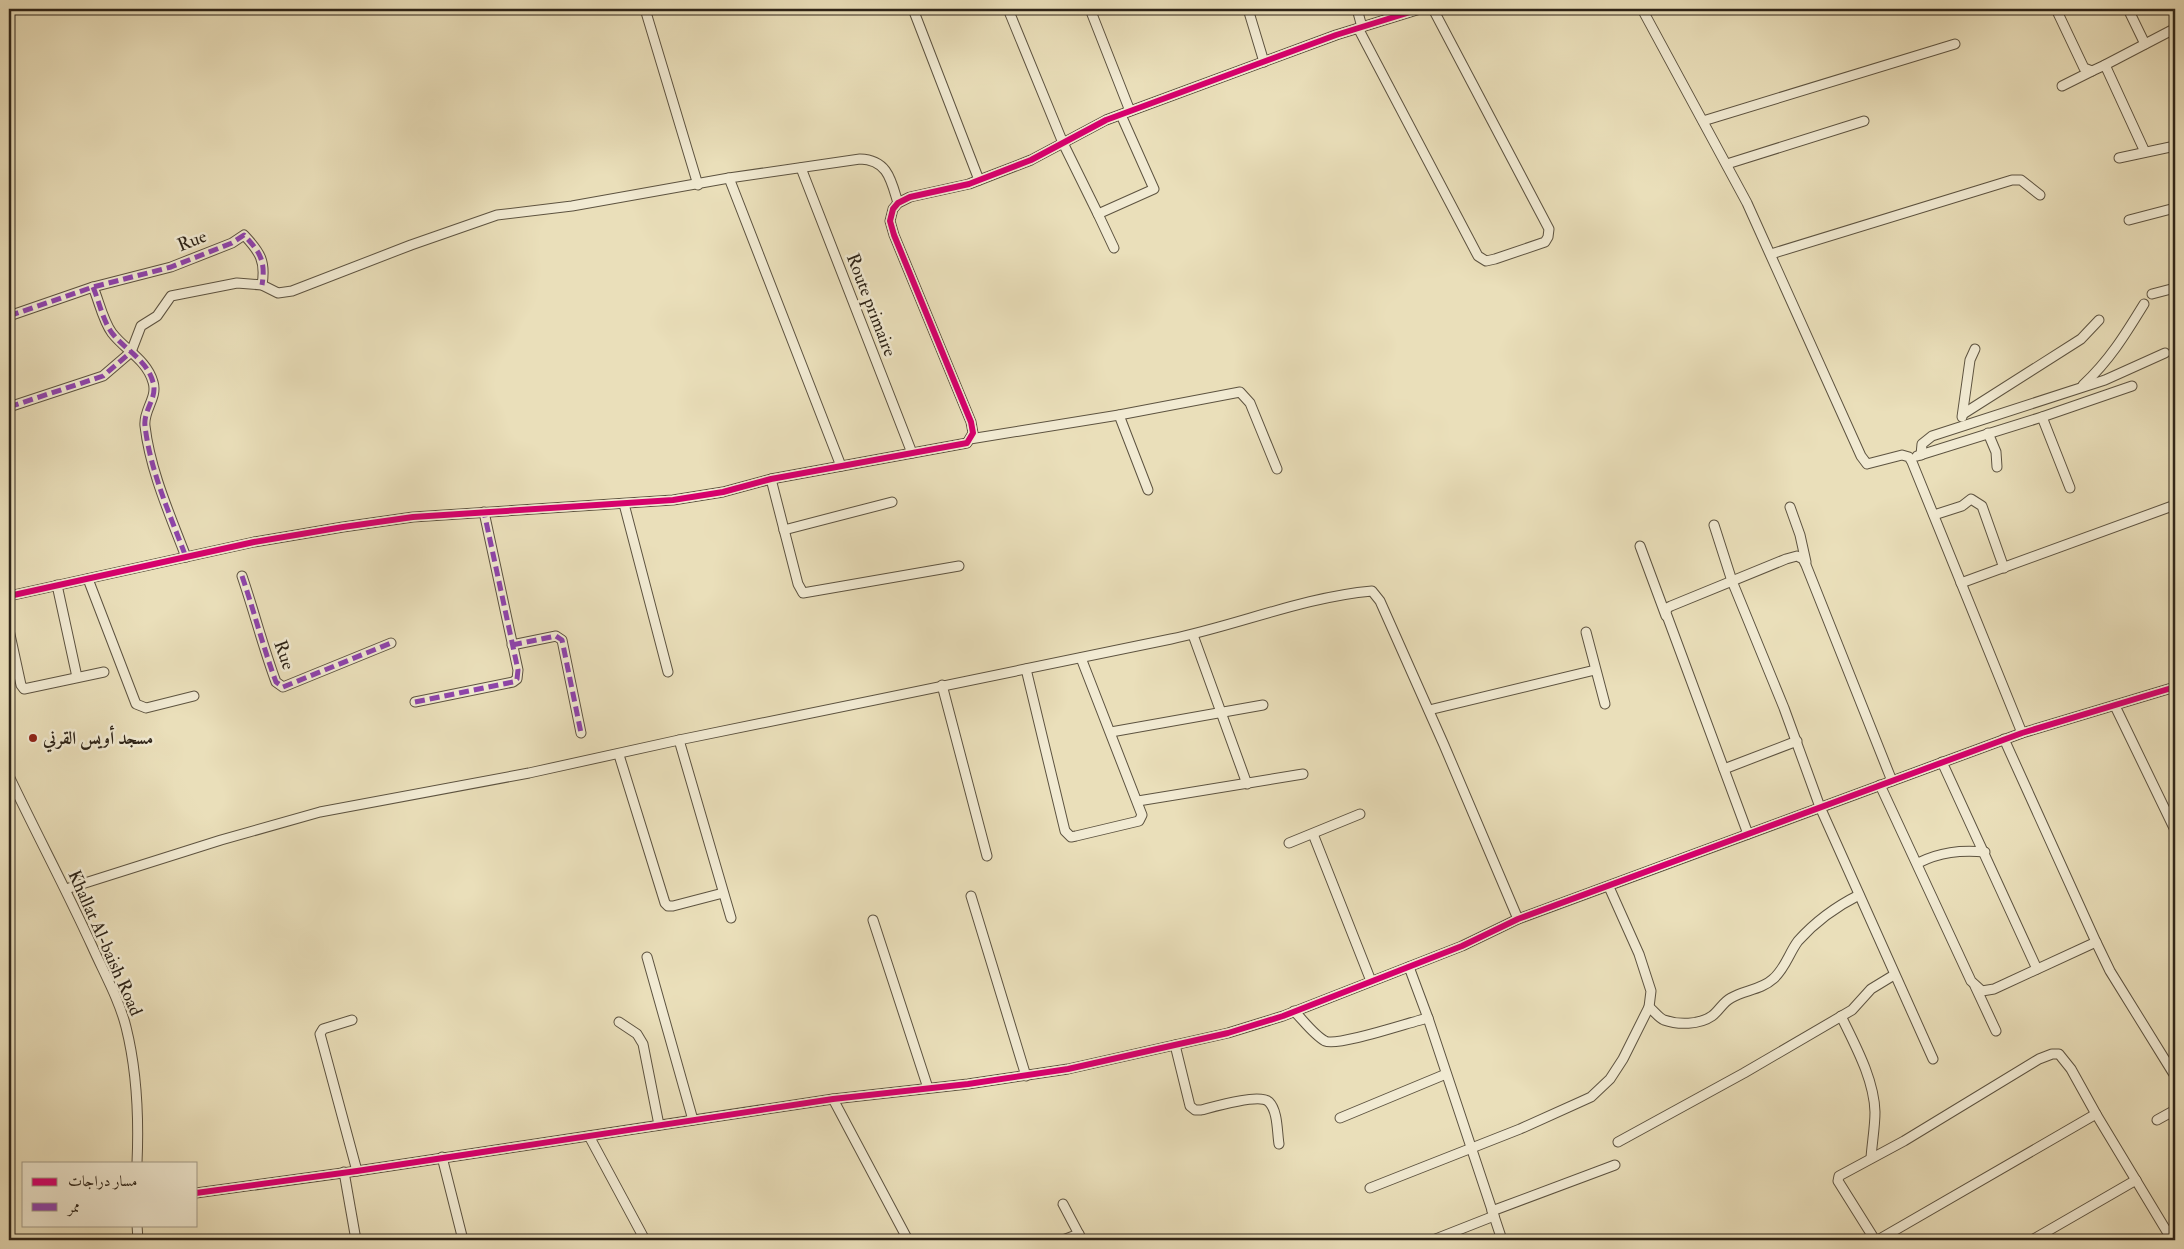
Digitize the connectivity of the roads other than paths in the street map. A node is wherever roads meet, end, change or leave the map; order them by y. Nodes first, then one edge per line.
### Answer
1 (645, 9) edge
2 (913, 9) edge
3 (1008, 9) edge
4 (1090, 9) edge
5 (1248, 9) edge
6 (1357, 9) edge
7 (1420, 9) edge
8 (1433, 9) edge
9 (1642, 9) edge
10 (2056, 9) edge
11 (2128, 9) edge
12 (1360, 28) junction
13 (2174, 30) dead end
14 (1955, 44) dead end
15 (2145, 44) junction
16 (1264, 62) junction
17 (2105, 65) junction
18 (2092, 71) junction
19 (2062, 86) dead end
20 (1130, 111) junction
21 (1121, 115) junction
22 (1703, 121) junction
23 (1864, 121) dead end
24 (1063, 143) junction
25 (2175, 146) edge
26 (2145, 152) junction
27 (2119, 158) dead end
28 (1726, 164) junction
29 (801, 168) junction
30 (729, 178) junction
31 (979, 180) junction
32 (698, 185) junction
33 (2040, 195) dead end
34 (898, 203) junction
35 (2175, 208) edge
36 (1098, 214) junction
37 (2129, 220) dead end
38 (1114, 248) dead end
39 (1771, 254) junction
40 (262, 285) junction
41 (93, 287) junction
42 (2175, 288) edge
43 (2152, 294) dead end
44 (2144, 304) dead end
45 (9, 316) edge
46 (2099, 320) dead end
47 (1975, 349) dead end
48 (131, 352) junction
49 (2165, 353) dead end
50 (2132, 386) dead end
51 (2079, 389) junction
52 (9, 407) edge
53 (1963, 414) junction
54 (1119, 415) junction
55 (2042, 417) junction
56 (1953, 429) junction
57 (1988, 433) junction
58 (970, 439) junction
59 (912, 453) junction
60 (1921, 455) junction
61 (1910, 458) junction
62 (841, 466) junction
63 (1997, 467) dead end
64 (1277, 469) dead end
65 (771, 479) junction
66 (2070, 488) dead end
67 (1148, 490) dead end
68 (892, 502) dead end
69 (624, 504) junction
70 (2175, 505) edge
71 (1790, 507) dead end
72 (484, 512) junction
73 (1934, 515) junction
74 (1714, 525) dead end
75 (784, 530) junction
76 (1640, 546) dead end
77 (186, 557) junction
78 (1806, 565) junction
79 (959, 566) dead end
80 (2004, 568) junction
81 (242, 576) dead end
82 (88, 579) junction
83 (1732, 581) junction
84 (1961, 583) junction
85 (57, 585) junction
86 (9, 596) edge
87 (1668, 621) junction
88 (9, 630) edge
89 (1586, 632) dead end
90 (1193, 634) junction
91 (391, 643) dead end
92 (512, 645) junction
93 (1081, 658) junction
94 (1026, 668) junction
95 (1595, 670) junction
96 (104, 672) dead end
97 (668, 672) dead end
98 (77, 677) junction
99 (942, 685) junction
100 (2175, 687) edge
101 (194, 696) dead end
102 (415, 702) dead end
103 (1605, 704) dead end
104 (1263, 705) dead end
105 (2115, 706) junction
106 (1428, 710) junction
107 (1222, 713) junction
108 (1110, 732) junction
109 (2022, 732) junction
110 (581, 733) dead end
111 (2004, 739) junction
112 (679, 740) junction
113 (1797, 741) junction
114 (619, 755) junction
115 (1942, 762) junction
116 (1724, 769) junction
117 (1303, 774) dead end
118 (9, 776) edge
119 (1892, 781) junction
120 (1247, 784) junction
121 (1880, 785) junction
122 (1138, 802) junction
123 (1820, 807) junction
124 (1360, 814) dead end
125 (2175, 830) edge
126 (1313, 834) junction
127 (1748, 834) junction
128 (1289, 843) dead end
129 (1985, 852) junction
130 (987, 856) dead end
131 (1918, 864) junction
132 (1610, 887) junction
133 (66, 889) junction
134 (723, 893) junction
135 (1859, 895) junction
136 (970, 896) dead end
137 (731, 918) dead end
138 (1518, 919) junction
139 (873, 920) dead end
140 (2096, 942) junction
141 (647, 957) dead end
142 (1408, 967) junction
143 (2038, 969) junction
144 (1894, 975) junction
145 (1371, 981) junction
146 (1975, 986) junction
147 (1649, 1008) junction
148 (1294, 1011) junction
149 (1841, 1016) junction
150 (1428, 1018) junction
151 (352, 1020) dead end
152 (619, 1022) dead end
153 (1996, 1031) dead end
154 (1176, 1045) junction
155 (1933, 1059) dead end
156 (1446, 1074) junction
157 (1026, 1076) junction
158 (2175, 1076) edge
159 (928, 1088) junction
160 (833, 1099) junction
161 (2175, 1110) edge
162 (2096, 1114) junction
163 (1340, 1118) dead end
164 (693, 1120) junction
165 (2157, 1120) dead end
166 (659, 1125) junction
167 (589, 1136) junction
168 (1618, 1142) dead end
169 (1279, 1144) dead end
170 (1471, 1148) junction
171 (442, 1157) junction
172 (1871, 1158) junction
173 (137, 1162) edge
174 (1615, 1165) dead end
175 (357, 1171) junction
176 (344, 1172) junction
177 (2136, 1180) junction
178 (1370, 1188) dead end
179 (198, 1193) edge
180 (1063, 1204) dead end
181 (1493, 1214) junction
182 (137, 1226) edge
183 (1080, 1237) edge
184 (138, 1240) edge
185 (356, 1240) edge
186 (463, 1240) edge
187 (645, 1240) edge
188 (908, 1240) edge
189 (1063, 1240) edge
190 (1433, 1240) edge
191 (1502, 1240) edge
192 (1876, 1240) edge
193 (2032, 1240) edge
194 (2172, 1240) edge

1 - 32 street
2 - 31 street
3 - 24 street
4 - 20 street
5 - 16 street
6 - 12 street
7 - 12 street
8 - 12 street
9 - 22 street
10 - 18 street
11 - 15 street
12 - 16 street
13 - 15 street
14 - 22 street
15 - 17 street
16 - 20 street
17 - 18 street
17 - 26 street
18 - 19 street
20 - 21 street
21 - 24 street
21 - 36 street
22 - 28 street
23 - 28 street
24 - 31 street
24 - 36 street
25 - 26 street
26 - 27 street
28 - 39 street
29 - 30 street
29 - 34 street
29 - 59 street, Route primaire
30 - 32 street
30 - 62 street
31 - 34 street
32 - 40 street
33 - 39 street
34 - 58 street
35 - 37 street
36 - 38 street
39 - 61 street
40 - 41 street, Rue
40 - 48 street
41 - 45 street, Rue
41 - 48 street
42 - 43 street
44 - 51 street
46 - 53 street
47 - 53 street
48 - 52 street
48 - 77 street
49 - 51 street
50 - 55 street
51 - 56 street
53 - 56 street
54 - 58 street
54 - 64 street
54 - 67 street
55 - 57 street
55 - 66 street
56 - 60 street
57 - 60 street
57 - 63 street
58 - 59 street
59 - 62 street
60 - 61 street
61 - 73 street
62 - 65 street
65 - 69 street
65 - 75 street
68 - 75 street
69 - 72 street
69 - 97 street
70 - 80 street
71 - 78 street
72 - 77 street
72 - 92 street
73 - 80 street
73 - 84 street
74 - 83 street
75 - 79 street
76 - 87 street
77 - 82 street
78 - 83 street
78 - 119 street
80 - 84 street
81 - 91 street, Rue
82 - 85 street
82 - 101 street
83 - 87 street
83 - 113 street
84 - 109 street
85 - 86 street
85 - 98 street
87 - 116 street
88 - 98 street
89 - 95 street
90 - 93 street
90 - 106 street
90 - 107 street
92 - 102 street
92 - 110 street
93 - 94 street
93 - 108 street
94 - 99 street
94 - 122 street
95 - 103 street
95 - 106 street
96 - 98 street
99 - 112 street
99 - 130 street
100 - 105 street
104 - 107 street
105 - 109 street
105 - 125 street
106 - 138 street
107 - 108 street
107 - 120 street
108 - 122 street
109 - 111 street
111 - 115 street
111 - 140 street
112 - 114 street
112 - 134 street
113 - 116 street
113 - 123 street
114 - 133 street
114 - 134 street
115 - 119 street
115 - 129 street
116 - 127 street
117 - 120 street
118 - 133 street, Khallat Al-baish Road
119 - 121 street
120 - 122 street
121 - 123 street
121 - 131 street
123 - 127 street
123 - 135 street
124 - 126 street
126 - 128 street
126 - 145 street
127 - 132 street
129 - 131 street
129 - 143 street
131 - 146 street
132 - 138 street
132 - 147 street
133 - 173 street, Khallat Al-baish Road
134 - 137 street
135 - 144 street
135 - 147 street
136 - 157 street
138 - 142 street
139 - 159 street
140 - 143 street
140 - 158 street
141 - 164 street
142 - 145 street
142 - 150 street
143 - 146 street
144 - 149 street
144 - 155 street
145 - 148 street
146 - 153 street
147 - 170 street
148 - 150 street
148 - 154 street
149 - 168 street
149 - 172 street
150 - 156 street
151 - 175 street
152 - 166 street
154 - 157 street
154 - 169 street
156 - 163 street
156 - 170 street
157 - 159 street
159 - 160 street
160 - 164 street
160 - 188 street
161 - 165 street
162 - 172 street
162 - 177 street
162 - 192 street
164 - 166 street
166 - 167 street
167 - 171 street
167 - 187 street
170 - 178 street
170 - 181 street
171 - 175 street
171 - 186 street
172 - 192 street
174 - 181 street
175 - 176 street
176 - 179 street
176 - 185 street
177 - 193 street
177 - 194 street
180 - 183 street
181 - 190 street
181 - 191 street
182 - 184 street
183 - 189 street

